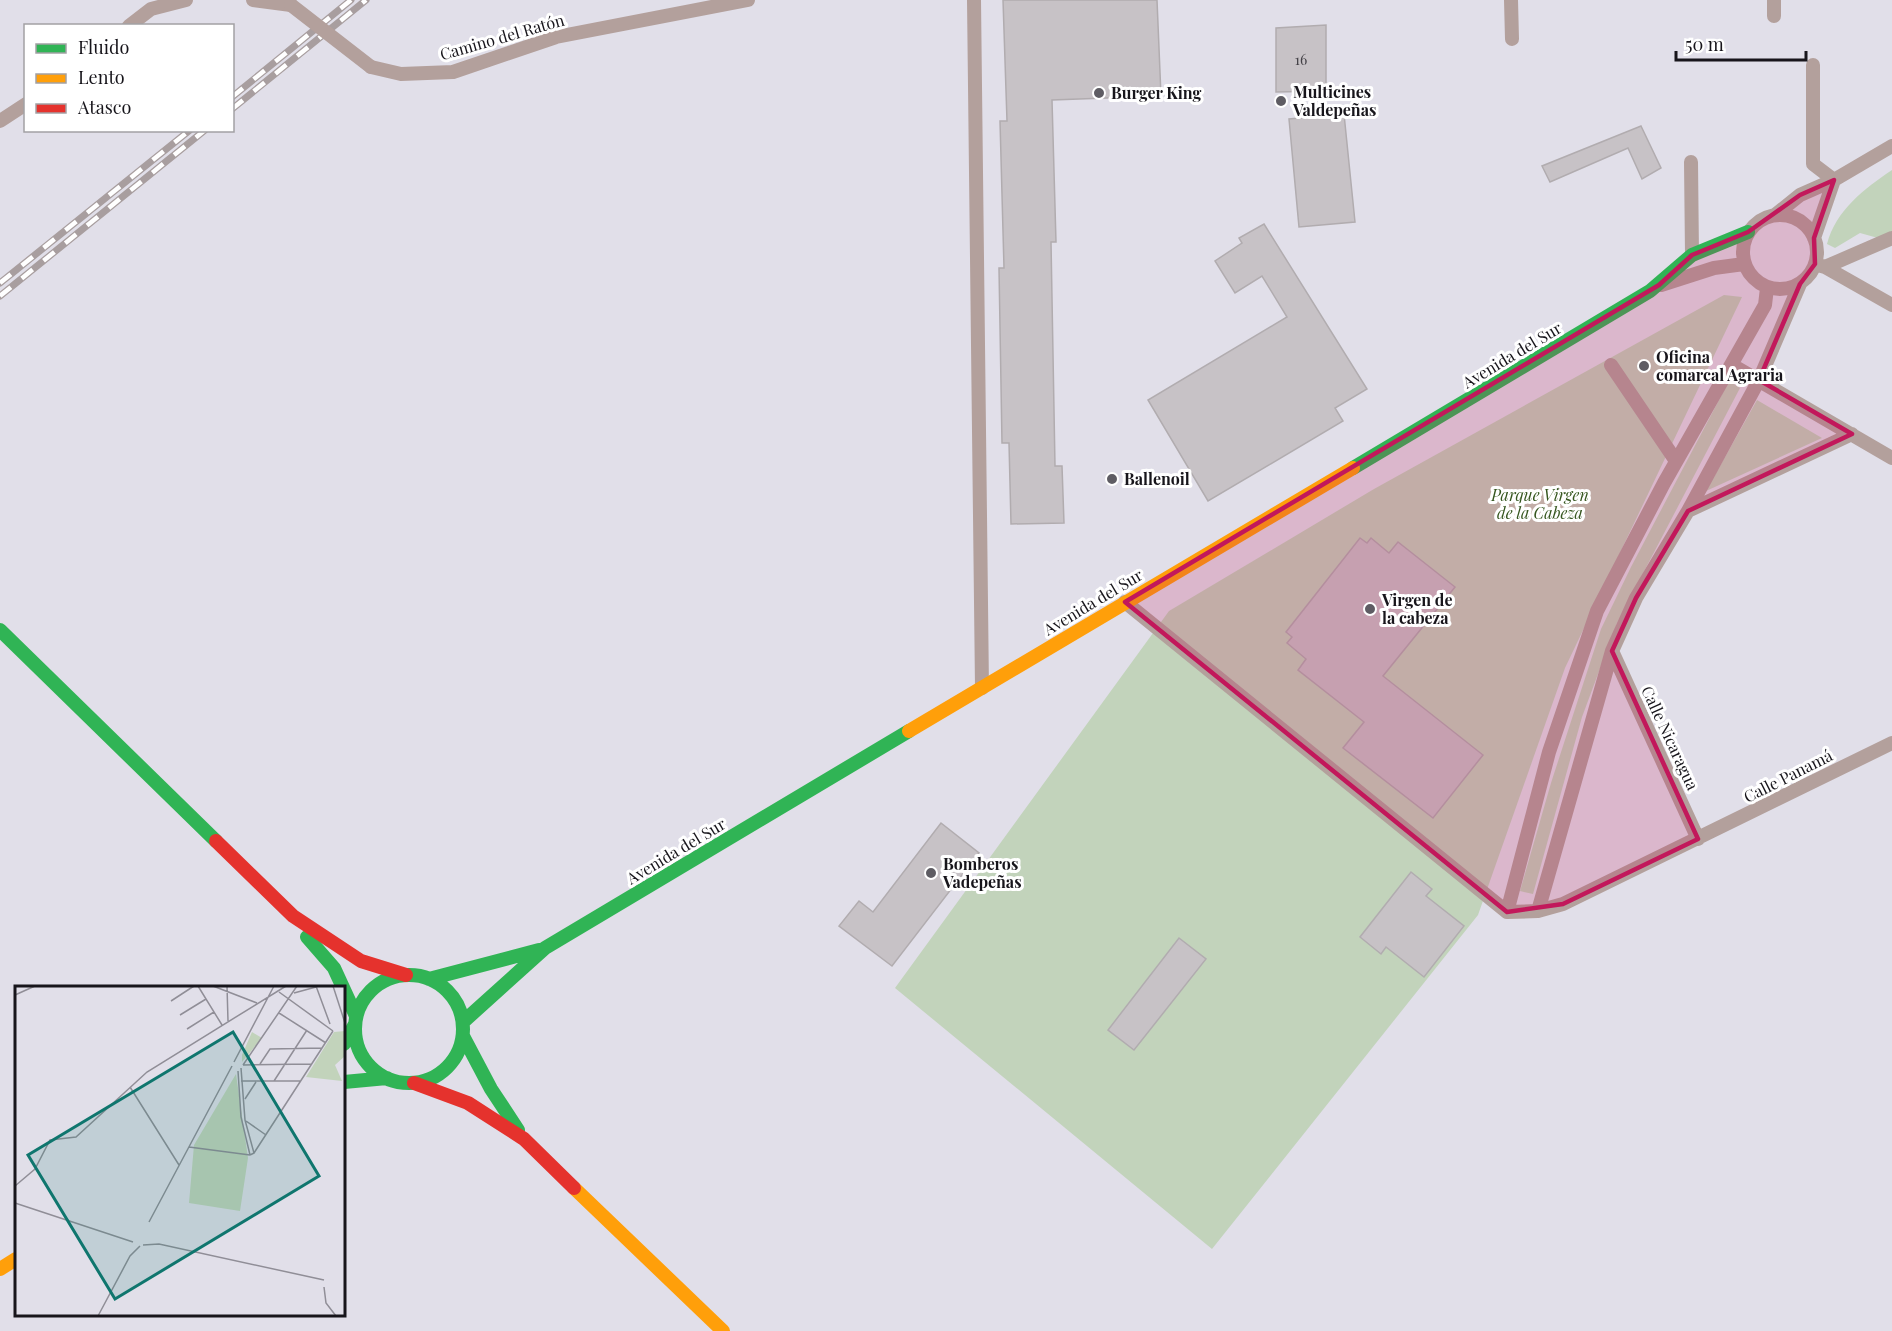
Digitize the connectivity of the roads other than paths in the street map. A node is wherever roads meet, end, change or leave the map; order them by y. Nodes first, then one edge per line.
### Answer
1 (186, 0) edge
2 (253, 0) edge
3 (748, 0) edge
4 (974, 0) edge
5 (1511, 0) edge
6 (1774, 0) edge
7 (1774, 16) dead end
8 (132, 24) edge
9 (1512, 39) dead end
10 (1813, 65) dead end
11 (24, 105) edge
12 (0, 122) edge
13 (1892, 146) edge
14 (1691, 162) dead end
15 (1834, 180) junction
16 (1775, 215) junction
17 (1748, 232) junction
18 (1814, 238) junction
19 (1892, 238) edge
20 (1692, 255) junction
21 (1744, 264) junction
22 (1820, 266) junction
23 (1800, 284) junction
24 (1659, 285) junction
25 (1767, 288) junction
26 (1892, 305) edge
27 (1611, 365) dead end
28 (1732, 365) junction
29 (1758, 380) junction
30 (1852, 435) junction
31 (1892, 458) edge
32 (1676, 461) junction
33 (1689, 511) junction
34 (1125, 602) junction
35 (0, 630) edge
36 (1612, 651) junction
37 (982, 688) junction
38 (1892, 743) edge
39 (1698, 839) junction
40 (1538, 911) junction
41 (1507, 912) junction
42 (293, 916) junction
43 (545, 948) junction
44 (406, 975) junction
45 (429, 979) junction
46 (342, 986) edge
47 (345, 994) edge
48 (356, 1020) junction
49 (463, 1029) junction
50 (345, 1042) edge
51 (387, 1078) junction
52 (345, 1082) edge
53 (414, 1083) junction
54 (524, 1139) junction
55 (15, 1260) edge
56 (0, 1269) edge
57 (723, 1331) edge

1 - 8 street
2 - 3 street, Camino del Ratón, bridge
4 - 37 street
5 - 9 street
6 - 7 street
10 - 15 street
11 - 12 street
13 - 15 street
14 - 20 street
15 - 16 street
15 - 18 street
16 - 17 street
16 - 18 street
17 - 20 main road, Avenida del Sur
17 - 21 street
18 - 22 street
19 - 22 street
20 - 24 main road, Avenida del Sur
21 - 24 street, Avenida del Sur
21 - 25 street
22 - 23 street
22 - 26 street
23 - 25 street
23 - 29 street
24 - 34 main road, Avenida del Sur
25 - 28 street
27 - 32 street
28 - 29 street
28 - 32 street
29 - 30 street
29 - 33 street
30 - 31 street
30 - 33 street
32 - 41 street
33 - 36 street
34 - 37 main road, Avenida del Sur
34 - 41 street
35 - 42 main road
36 - 39 street, Calle Nicaragua
36 - 40 street
37 - 43 main road, Avenida del Sur
38 - 39 street, Calle Panamá
39 - 40 street, Calle Panamá
40 - 41 street, Calle Panamá
42 - 44 main road
42 - 46 main road
43 - 45 main road, Avenida del Sur
43 - 49 main road, Avenida del Sur
44 - 45 main road
44 - 48 main road
45 - 49 main road
47 - 48 main road
48 - 50 main road
48 - 51 main road
49 - 53 main road
49 - 54 main road
51 - 52 main road
51 - 53 main road
53 - 54 main road
54 - 57 main road
55 - 56 main road

